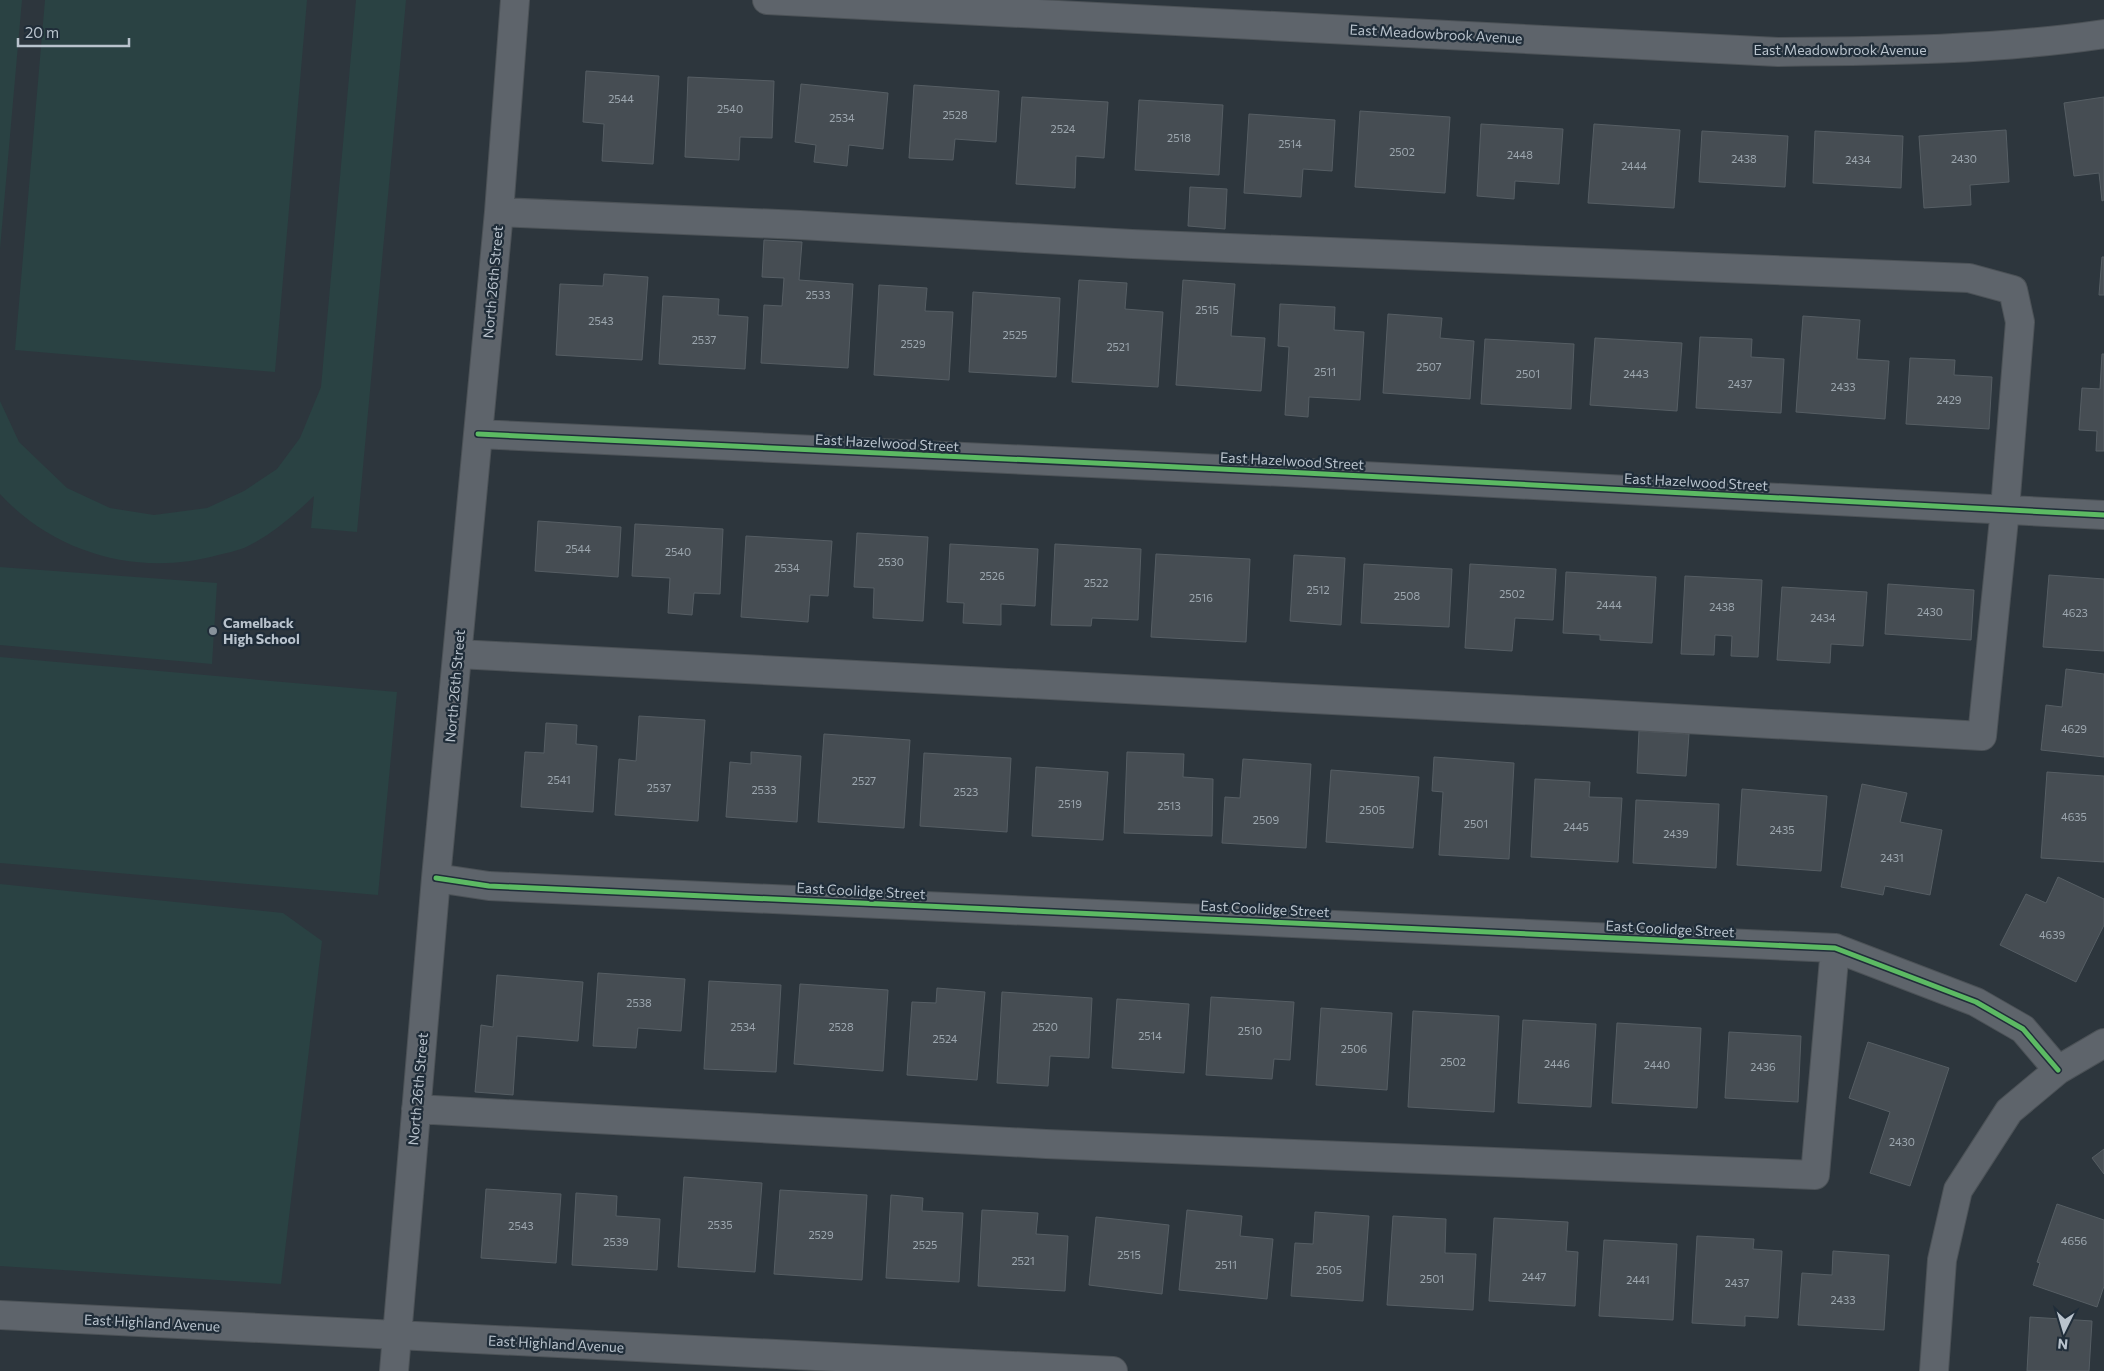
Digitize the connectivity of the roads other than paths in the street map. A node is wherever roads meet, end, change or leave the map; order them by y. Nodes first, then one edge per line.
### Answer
1 (515, 0) edge
2 (767, 0) edge
3 (2104, 34) edge
4 (499, 212) junction
5 (478, 434) junction
6 (2005, 509) junction
7 (2104, 515) edge
8 (458, 654) junction
9 (436, 878) junction
10 (1835, 948) junction
11 (2104, 1043) edge
12 (2058, 1070) junction
13 (416, 1109) junction
14 (0, 1315) edge
15 (398, 1337) junction
16 (394, 1371) edge
17 (1113, 1371) edge
18 (1934, 1371) edge

1 - 4 street, North 26th Street
2 - 3 street, East Meadowbrook Avenue
4 - 5 street, North 26th Street
4 - 6 street
5 - 6 street, East Hazelwood Street
5 - 8 street, North 26th Street
6 - 7 street, East Hazelwood Street
6 - 8 street
8 - 9 street, North 26th Street
9 - 10 street, East Coolidge Street
9 - 13 street, North 26th Street
10 - 12 street, East Coolidge Street
10 - 13 street
11 - 12 street
12 - 18 street
13 - 15 street, North 26th Street
14 - 15 street, East Highland Avenue
15 - 16 street, North 26th Street
15 - 17 street, East Highland Avenue

